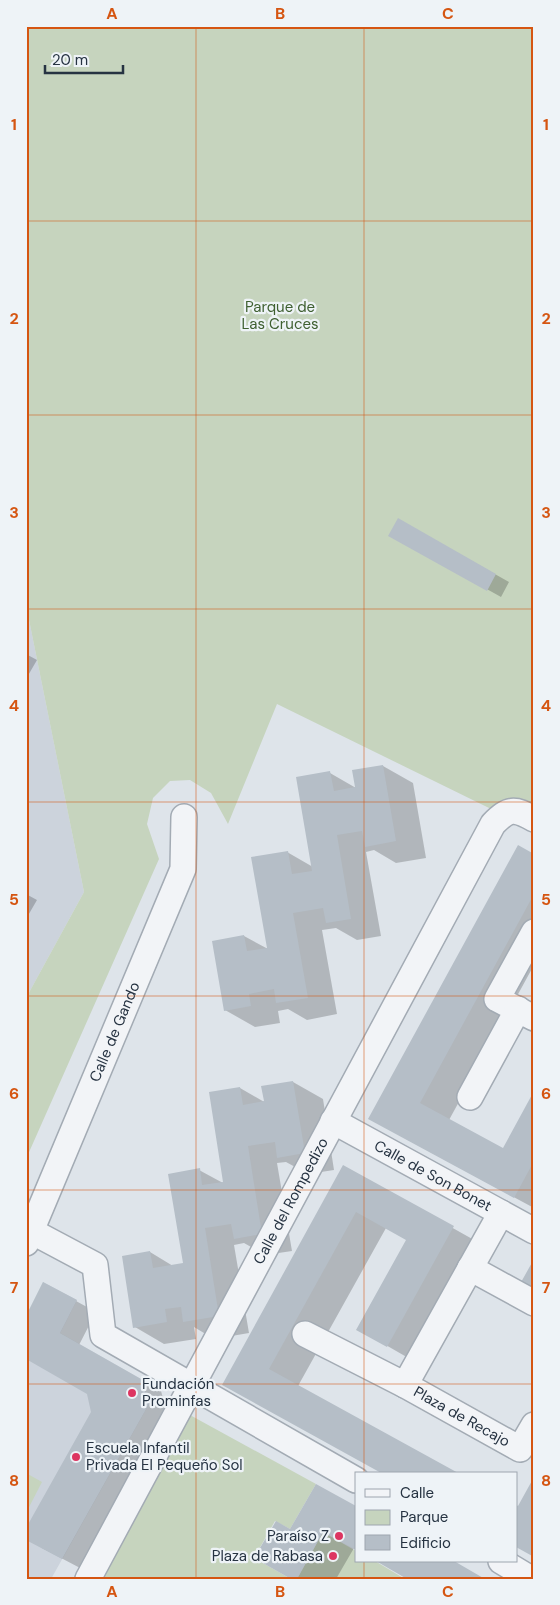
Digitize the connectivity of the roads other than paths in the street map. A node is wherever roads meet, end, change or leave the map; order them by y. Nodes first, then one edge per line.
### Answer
1 (184, 817) dead end
2 (534, 818) edge
3 (534, 932) edge
4 (526, 1014) edge
5 (470, 1097) dead end
6 (333, 1121) junction
7 (501, 1213) junction
8 (531, 1222) edge
9 (29, 1237) edge
10 (470, 1268) junction
11 (534, 1303) edge
12 (305, 1334) dead end
13 (405, 1385) junction
14 (192, 1386) junction
15 (534, 1425) edge
16 (355, 1479) edge
17 (502, 1562) edge
18 (88, 1579) edge
19 (531, 1579) edge

1 - 9 street, Calle de Gando
2 - 6 street, Calle del Rompedizo
3 - 4 street
4 - 5 street
6 - 7 street, Calle de Son Bonet
6 - 14 street, Calle del Rompedizo
7 - 8 street, Calle de Son Bonet
7 - 10 street, Plaza de Recajo
9 - 14 street
10 - 11 street
10 - 13 street, Plaza de Recajo
12 - 13 street, Plaza de Recajo
13 - 15 street, Plaza de Recajo
14 - 16 street
14 - 18 street, Calle del Rompedizo
17 - 19 street

